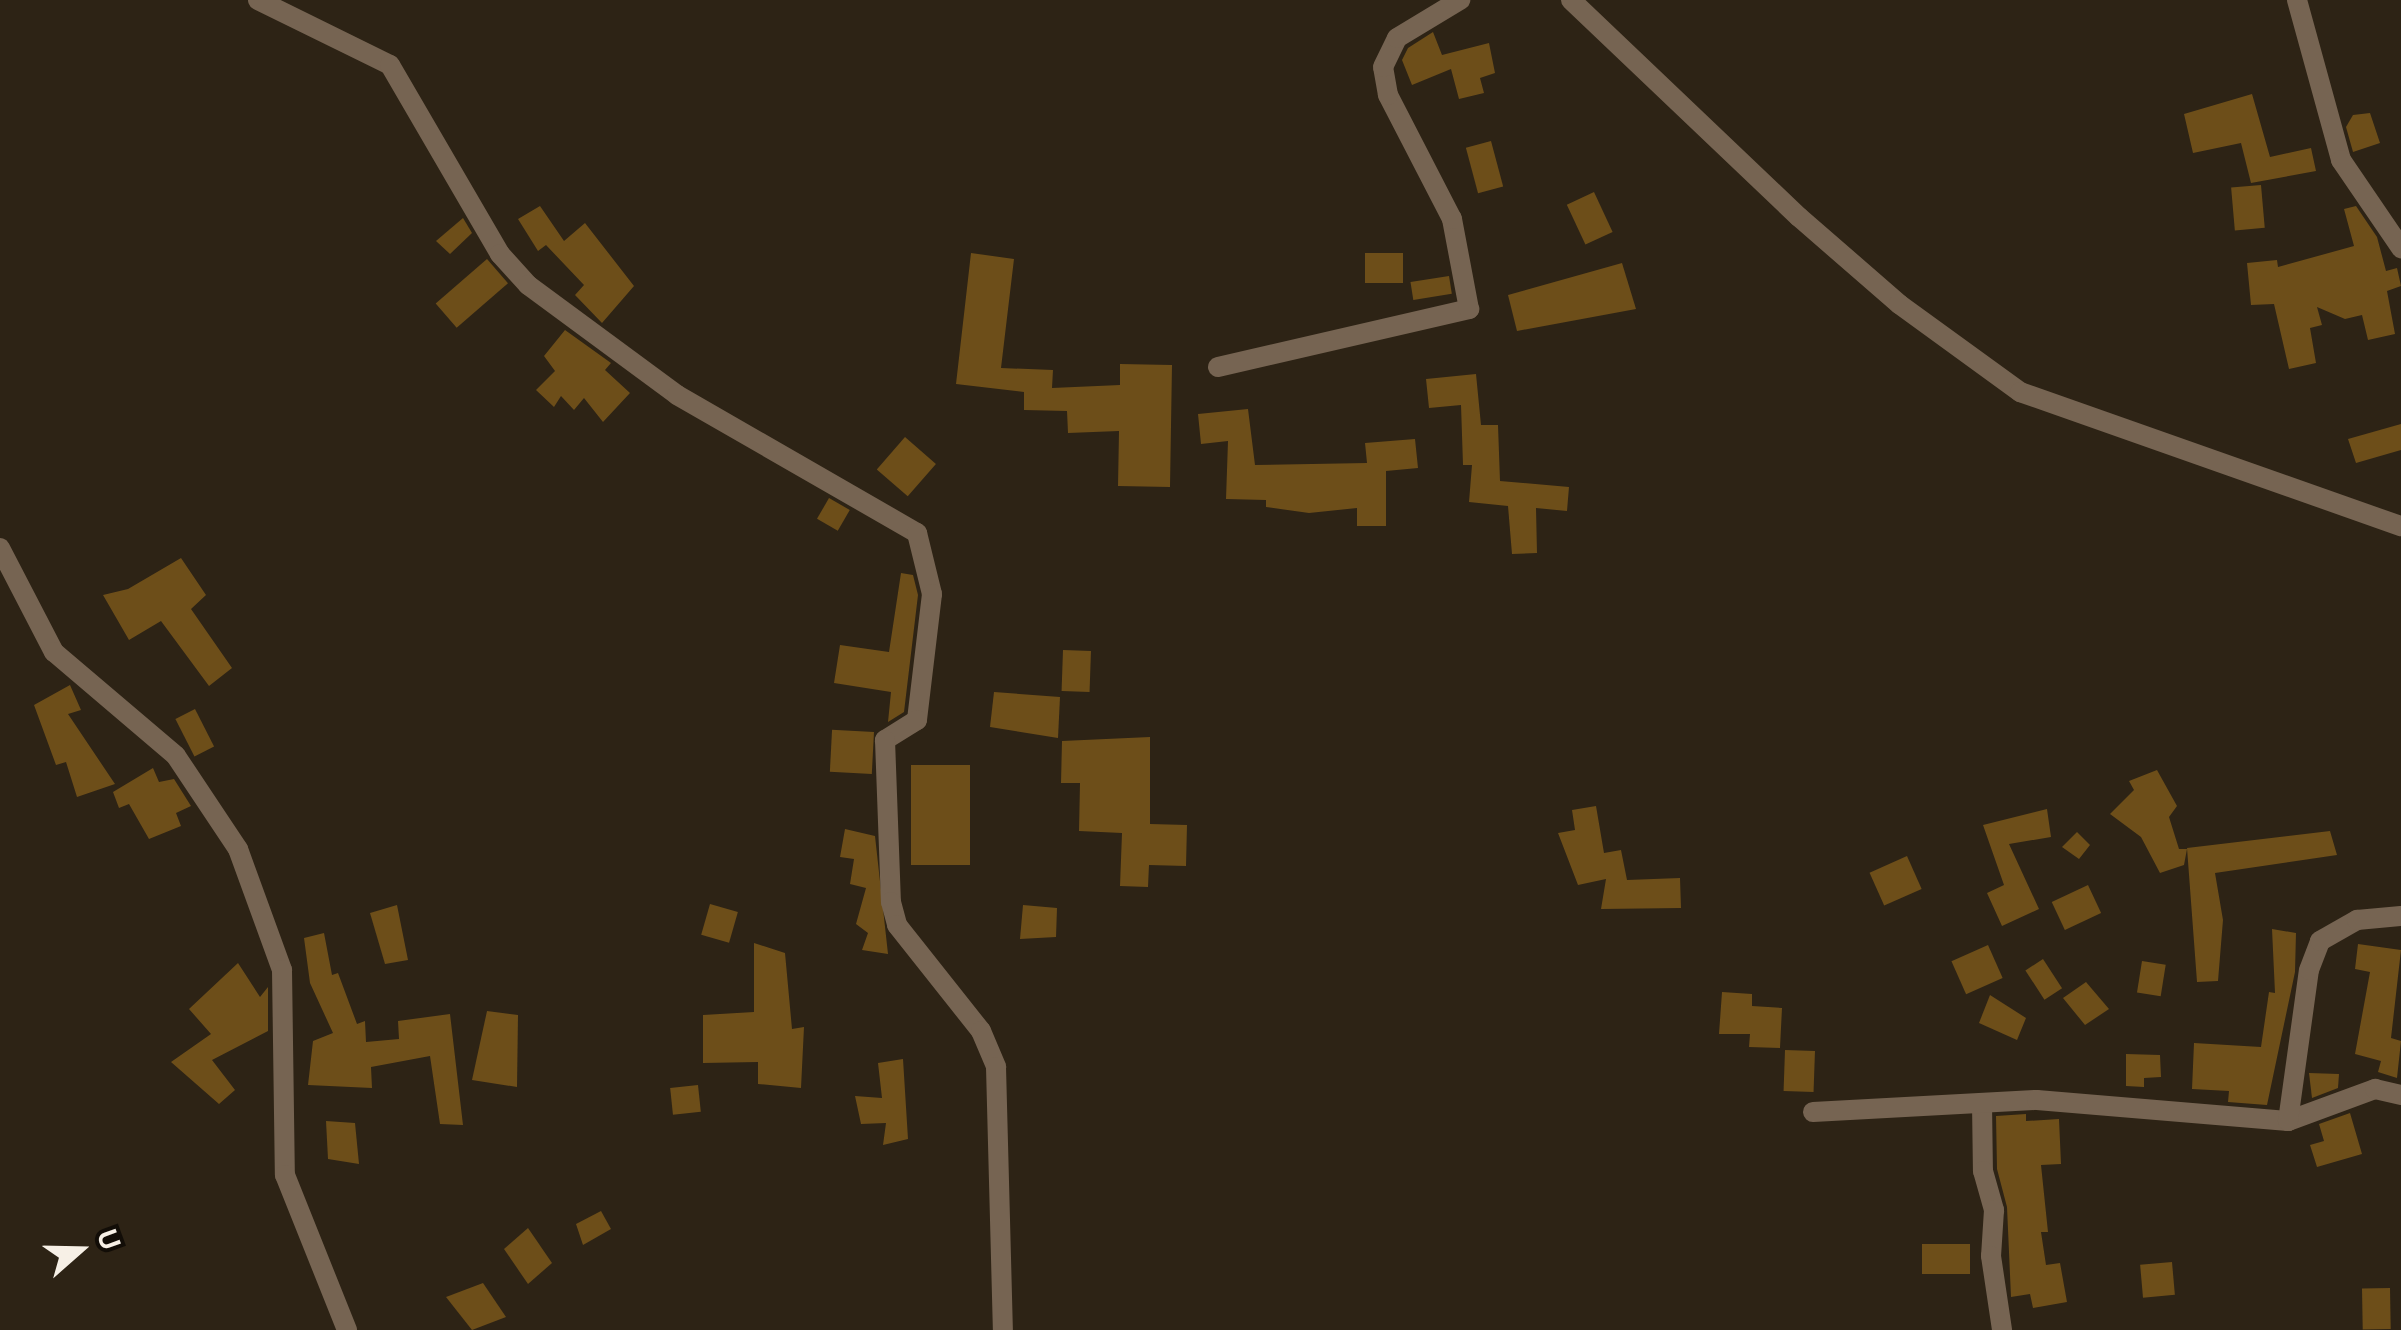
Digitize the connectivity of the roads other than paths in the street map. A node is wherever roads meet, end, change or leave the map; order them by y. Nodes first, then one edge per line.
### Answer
1 (258, 0) edge
2 (1460, 0) edge
3 (1571, 0) edge
4 (2297, 0) edge
5 (2401, 248) edge
6 (1218, 367) dead end
7 (2401, 526) edge
8 (0, 548) edge
9 (2401, 916) edge
10 (2401, 1095) edge
11 (1982, 1103) junction
12 (1813, 1112) dead end
13 (2288, 1121) junction
14 (347, 1330) edge
15 (1003, 1330) edge
16 (2002, 1330) edge

1 - 15 street
2 - 6 street
3 - 7 street
4 - 5 street
8 - 14 street
9 - 13 street
10 - 13 street
11 - 12 street
11 - 13 street
11 - 16 street

